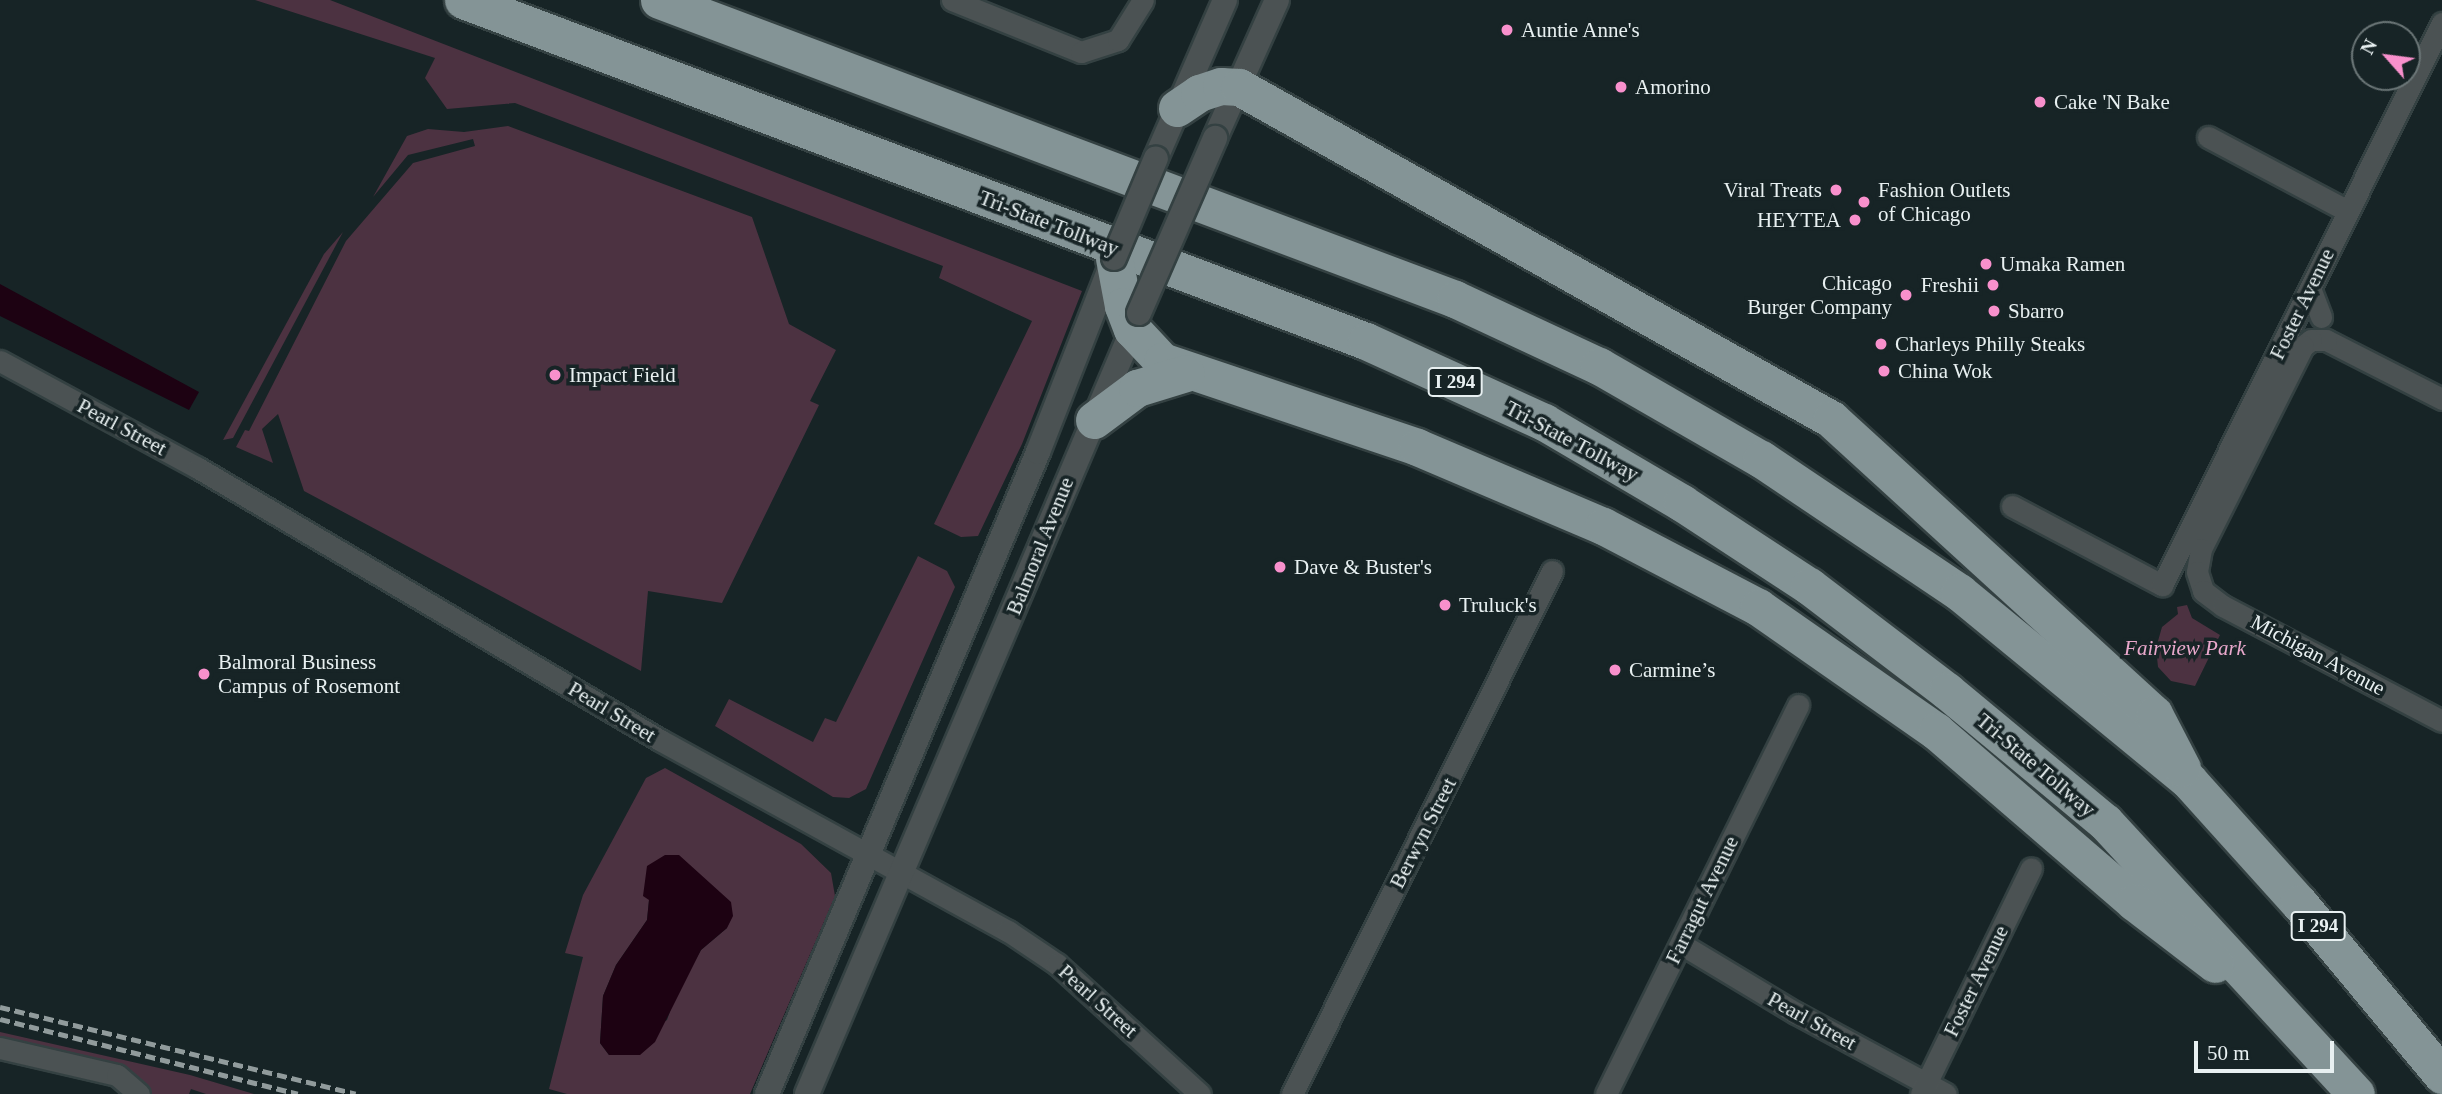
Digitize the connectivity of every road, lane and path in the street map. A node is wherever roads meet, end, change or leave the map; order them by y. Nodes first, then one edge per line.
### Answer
1 (463, 0) edge
2 (659, 0) edge
3 (953, 0) edge
4 (1143, 0) edge
5 (1224, 0) edge
6 (1276, 0) edge
7 (704, 10) edge
8 (2442, 23) edge
9 (1239, 87) junction
10 (1174, 114) junction
11 (2208, 137) dead end
12 (2348, 211) junction
13 (1114, 258) joint
14 (2310, 288) junction
15 (1123, 311) junction
16 (2321, 317) dead end
17 (0, 361) edge
18 (1186, 373) junction
19 (2442, 399) edge
20 (1094, 420) junction
21 (2012, 506) dead end
22 (1552, 570) dead end
23 (2200, 582) joint
24 (1798, 705) dead end
25 (2442, 721) edge
26 (2189, 781) junction
27 (868, 852) junction
28 (2031, 868) dead end
29 (900, 869) junction
30 (1681, 944) junction
31 (2293, 1025) junction
32 (0, 1048) edge
33 (2442, 1075) edge
34 (1923, 1089) edge
35 (139, 1094) edge
36 (767, 1094) edge
37 (807, 1094) edge
38 (1200, 1094) edge
39 (1292, 1094) edge
40 (1606, 1094) edge
41 (1946, 1094) edge
42 (2356, 1094) edge

1 - 31 highway, Tri-State Tollway / I 294
2 - 7 highway, I 294
3 - 4 street
5 - 10 street
6 - 9 street, Balmoral Avenue
7 - 26 highway, I 294
8 - 12 street, Foster Avenue
9 - 10 highway
9 - 15 street, Balmoral Avenue, bridge
9 - 26 highway
10 - 13 street, bridge
11 - 12 street
12 - 14 street, Foster Avenue
13 - 15 highway
14 - 16 street
14 - 21 street, Foster Avenue
15 - 18 highway
15 - 20 street, Balmoral Avenue
15 - 27 street, Balmoral Avenue
17 - 27 street, Pearl Street
18 - 20 highway
18 - 31 highway
19 - 23 street, Foster Avenue
20 - 29 street, Balmoral Avenue
22 - 39 street, Berwyn Street
23 - 25 street, Michigan Avenue
24 - 30 street, Farragut Avenue
26 - 33 highway, I 294
27 - 29 street, Pearl Street
27 - 36 street, Balmoral Avenue
28 - 34 street, Foster Avenue
29 - 37 street, Balmoral Avenue
29 - 38 street, Pearl Street
30 - 34 street, Pearl Street
30 - 40 street, Farragut Avenue
31 - 42 highway, Tri-State Tollway / I 294
32 - 35 street
34 - 41 street, Pearl Street

